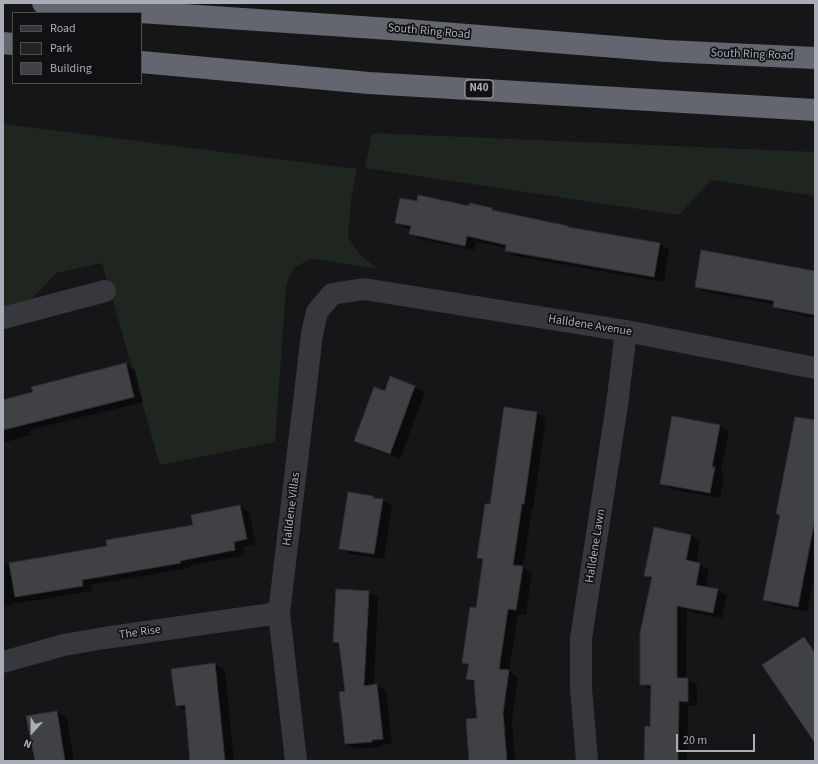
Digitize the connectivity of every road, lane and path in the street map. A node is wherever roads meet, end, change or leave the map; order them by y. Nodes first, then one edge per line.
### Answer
1 (43, 3) edge
2 (225, 3) edge
3 (140, 12) edge
4 (142, 12) edge
5 (405, 30) junction
6 (815, 58) edge
7 (142, 62) edge
8 (815, 110) edge
9 (364, 289) joint
10 (105, 291) dead end
11 (3, 318) edge
12 (626, 331) junction
13 (815, 368) edge
14 (279, 613) junction
15 (3, 662) edge
16 (296, 761) edge
17 (587, 761) edge

1 - 3 highway, South Ring Road
2 - 5 highway
4 - 5 highway, South Ring Road
5 - 6 highway, South Ring Road
7 - 8 highway, N40
9 - 12 street, Halldene Avenue
9 - 14 street, Halldene Villas
10 - 11 street
12 - 13 street, Halldene Avenue
12 - 17 street, Halldene Lawn
14 - 15 street, The Rise
14 - 16 street, Halldene Villas

